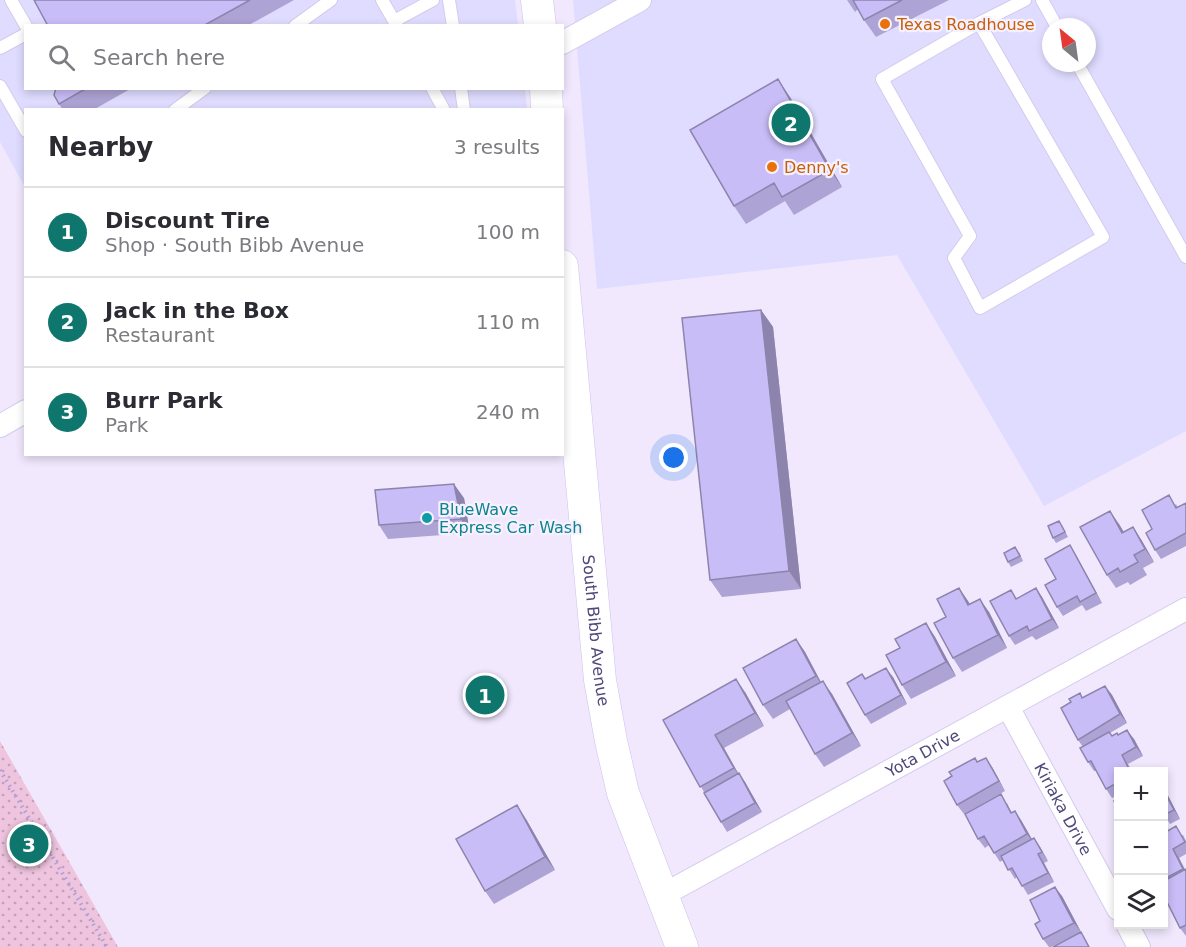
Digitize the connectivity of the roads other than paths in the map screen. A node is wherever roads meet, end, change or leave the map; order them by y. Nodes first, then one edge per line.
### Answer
1 (11, 0) edge
2 (331, 0) edge
3 (382, 0) edge
4 (433, 0) edge
5 (449, 0) edge
6 (537, 0) edge
7 (640, 0) edge
8 (1026, 0) edge
9 (1042, 0) edge
10 (1052, 18) edge
11 (395, 23) edge
12 (979, 23) junction
13 (25, 24) edge
14 (298, 24) edge
15 (453, 24) edge
16 (540, 24) edge
17 (24, 35) edge
18 (564, 42) edge
19 (0, 48) edge
20 (1082, 72) edge
21 (0, 86) edge
22 (202, 90) edge
23 (433, 90) edge
24 (461, 90) edge
25 (546, 90) edge
26 (178, 108) edge
27 (443, 108) edge
28 (464, 108) edge
29 (548, 108) edge
30 (24, 128) edge
31 (1186, 257) edge
32 (564, 288) edge
33 (24, 412) edge
34 (2, 421) edge
35 (1186, 609) edge
36 (1008, 708) junction
37 (661, 896) junction
38 (1114, 900) edge
39 (1130, 929) edge
40 (682, 947) edge
41 (1139, 947) edge

1 - 13 lane
2 - 14 lane
3 - 11 lane
4 - 11 lane
5 - 15 lane
6 - 16 main road
7 - 18 street
8 - 12 lane
9 - 10 lane
12 - 12 lane
17 - 19 lane
20 - 31 lane
21 - 30 lane
22 - 26 lane
23 - 27 lane
24 - 28 lane
25 - 29 main road
32 - 37 main road, South Bibb Avenue
33 - 34 street
35 - 36 street, Yota Drive
36 - 37 street, Yota Drive
36 - 38 street, Kiriaka Drive
37 - 40 main road, South Bibb Avenue
39 - 41 street

